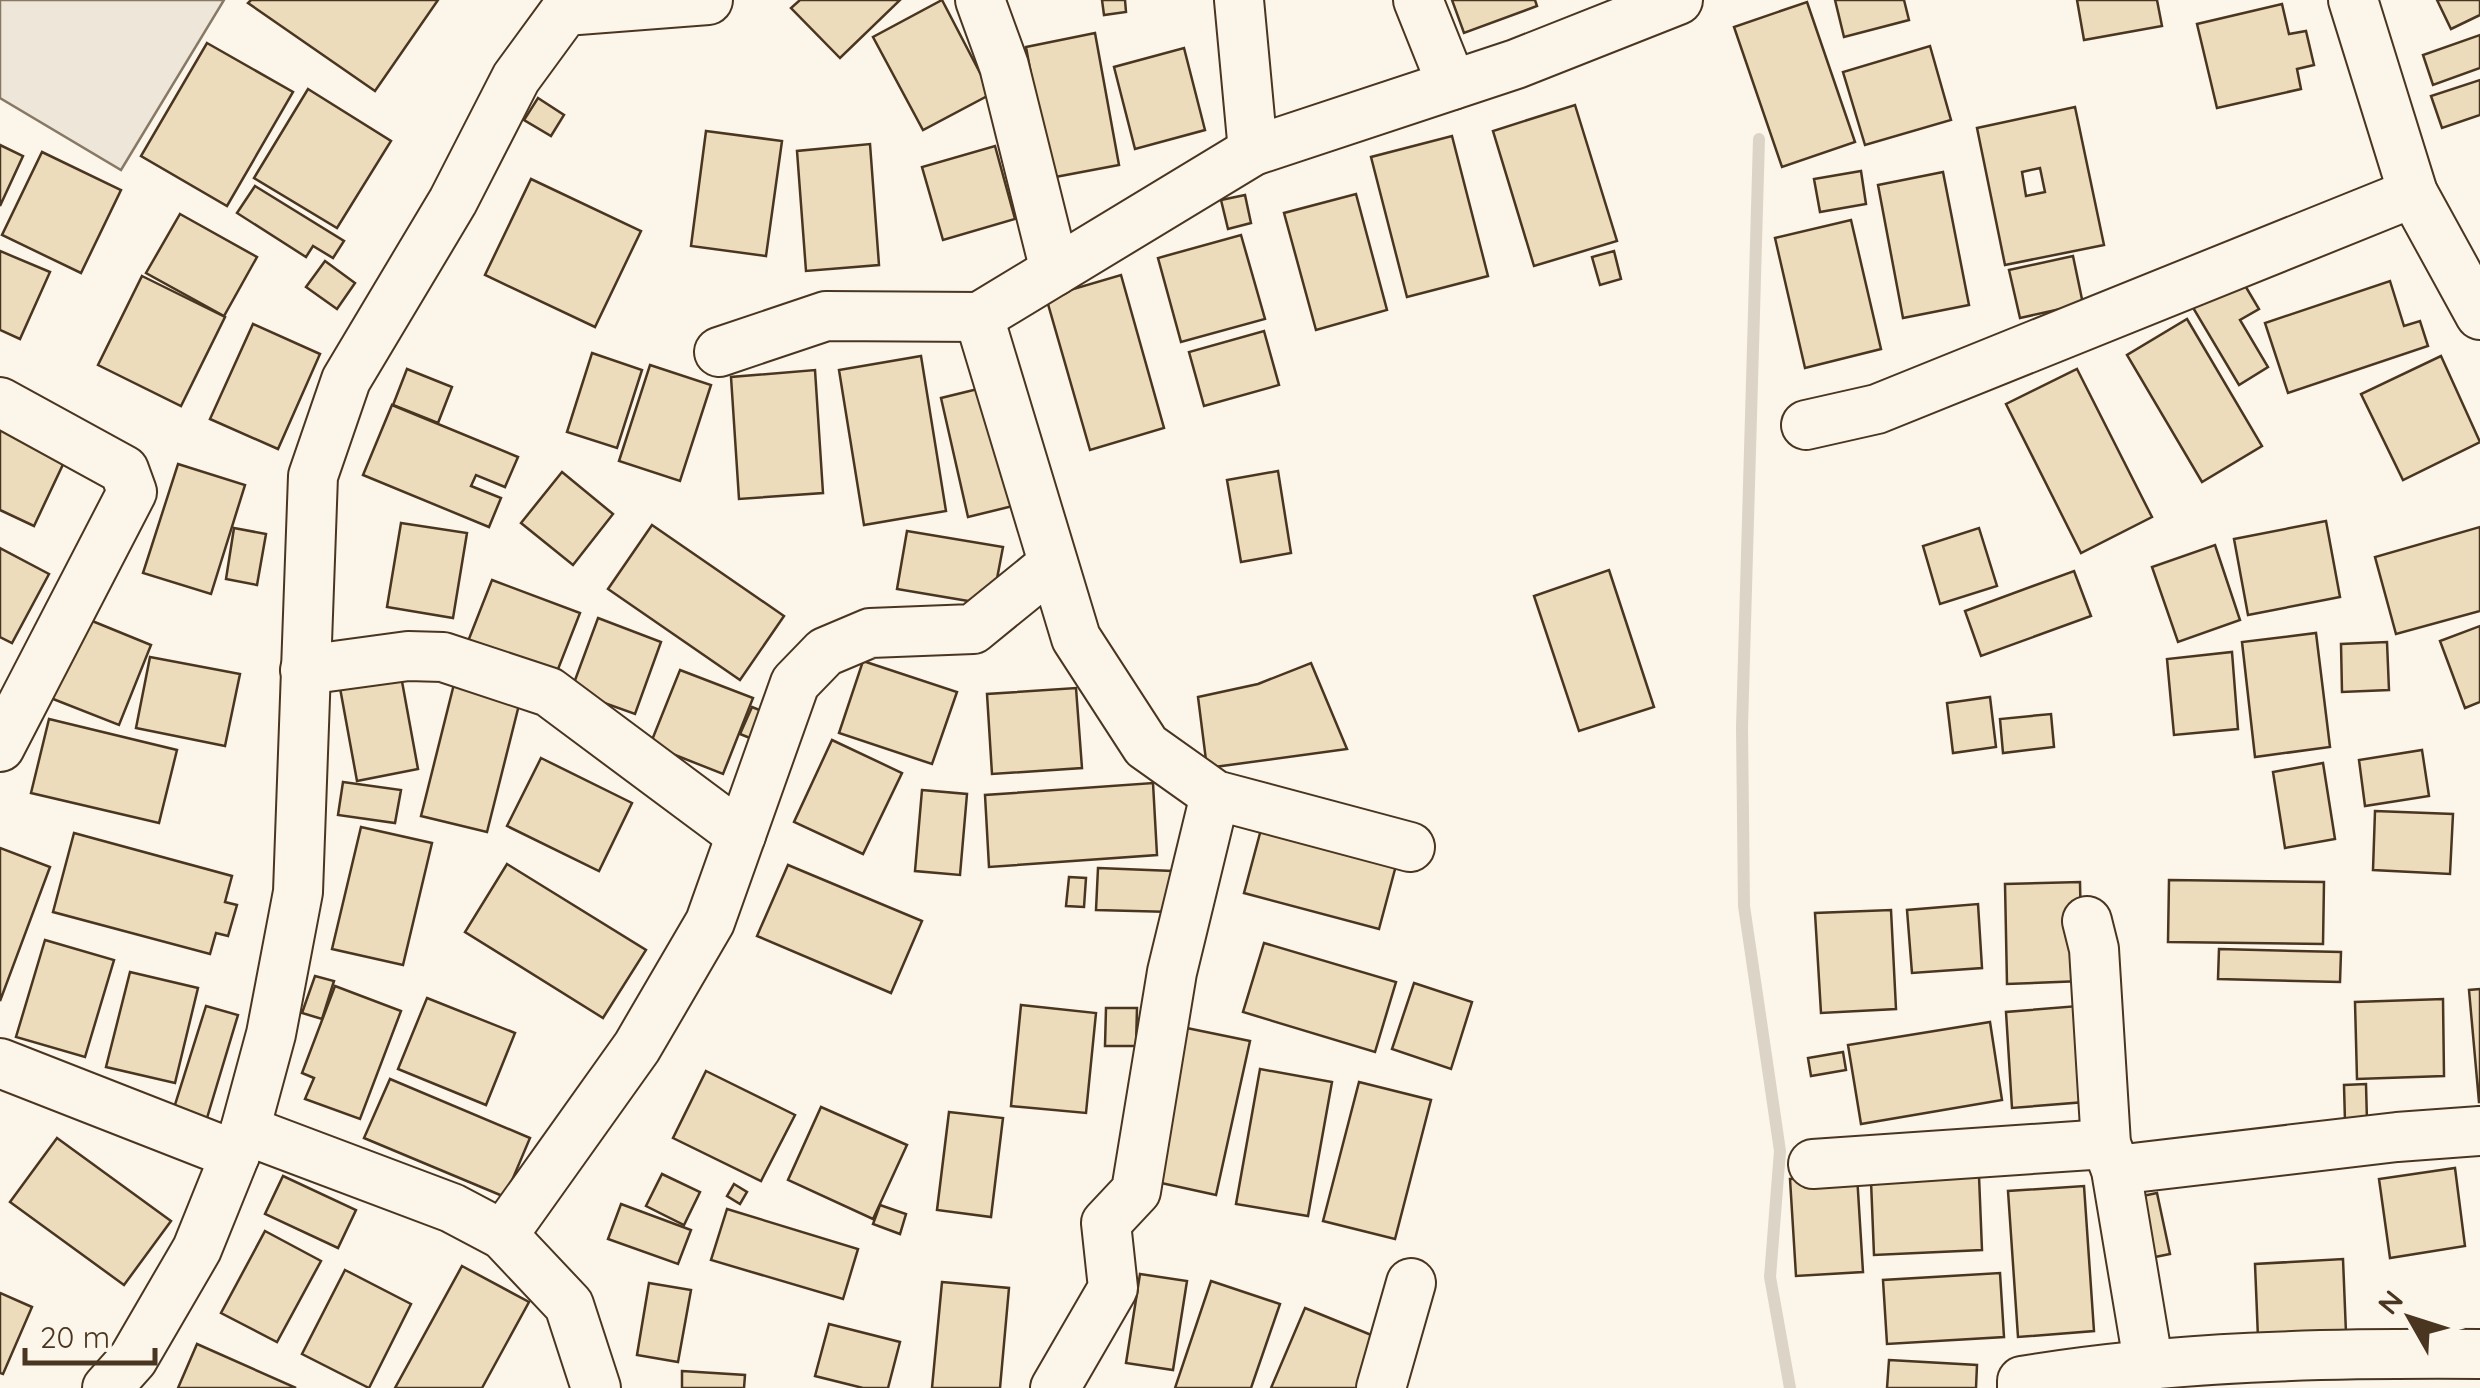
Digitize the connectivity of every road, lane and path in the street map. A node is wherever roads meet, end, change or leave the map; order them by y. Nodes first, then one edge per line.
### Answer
1 (708, 0) edge
2 (980, 0) edge
3 (1239, 0) edge
4 (1418, 0) edge
5 (1678, 0) edge
6 (2354, 0) edge
7 (1452, 85) junction
8 (1254, 151) junction
9 (2413, 192) junction
10 (1056, 271) junction
11 (2480, 315) edge
12 (979, 317) junction
13 (718, 352) dead end
14 (0, 402) edge
15 (1806, 425) dead end
16 (1053, 564) junction
17 (305, 670) junction
18 (0, 747) edge
19 (1215, 795) junction
20 (741, 835) junction
21 (1410, 847) dead end
22 (2088, 921) dead end
23 (0, 1063) edge
24 (2480, 1130) edge
25 (240, 1143) junction
26 (2111, 1157) junction
27 (1813, 1164) dead end
28 (503, 1236) junction
29 (1411, 1283) dead end
30 (2480, 1354) edge
31 (2149, 1367) junction
32 (107, 1388) edge
33 (596, 1388) edge
34 (1055, 1388) edge
35 (1380, 1388) edge
36 (2022, 1388) edge

1 - 17 street
2 - 10 street
3 - 8 street
4 - 7 street
5 - 7 street
6 - 9 street
7 - 8 street
8 - 10 street
9 - 11 street
9 - 15 street
10 - 12 street
12 - 13 street
12 - 16 street
14 - 18 street
16 - 19 street
16 - 20 street
17 - 20 street
17 - 25 street
19 - 21 street
19 - 34 street
20 - 28 street
22 - 26 street
23 - 25 street
24 - 26 street
25 - 28 street
25 - 32 street
26 - 27 street
26 - 31 street
28 - 33 street
29 - 35 street
30 - 31 street
31 - 36 street

